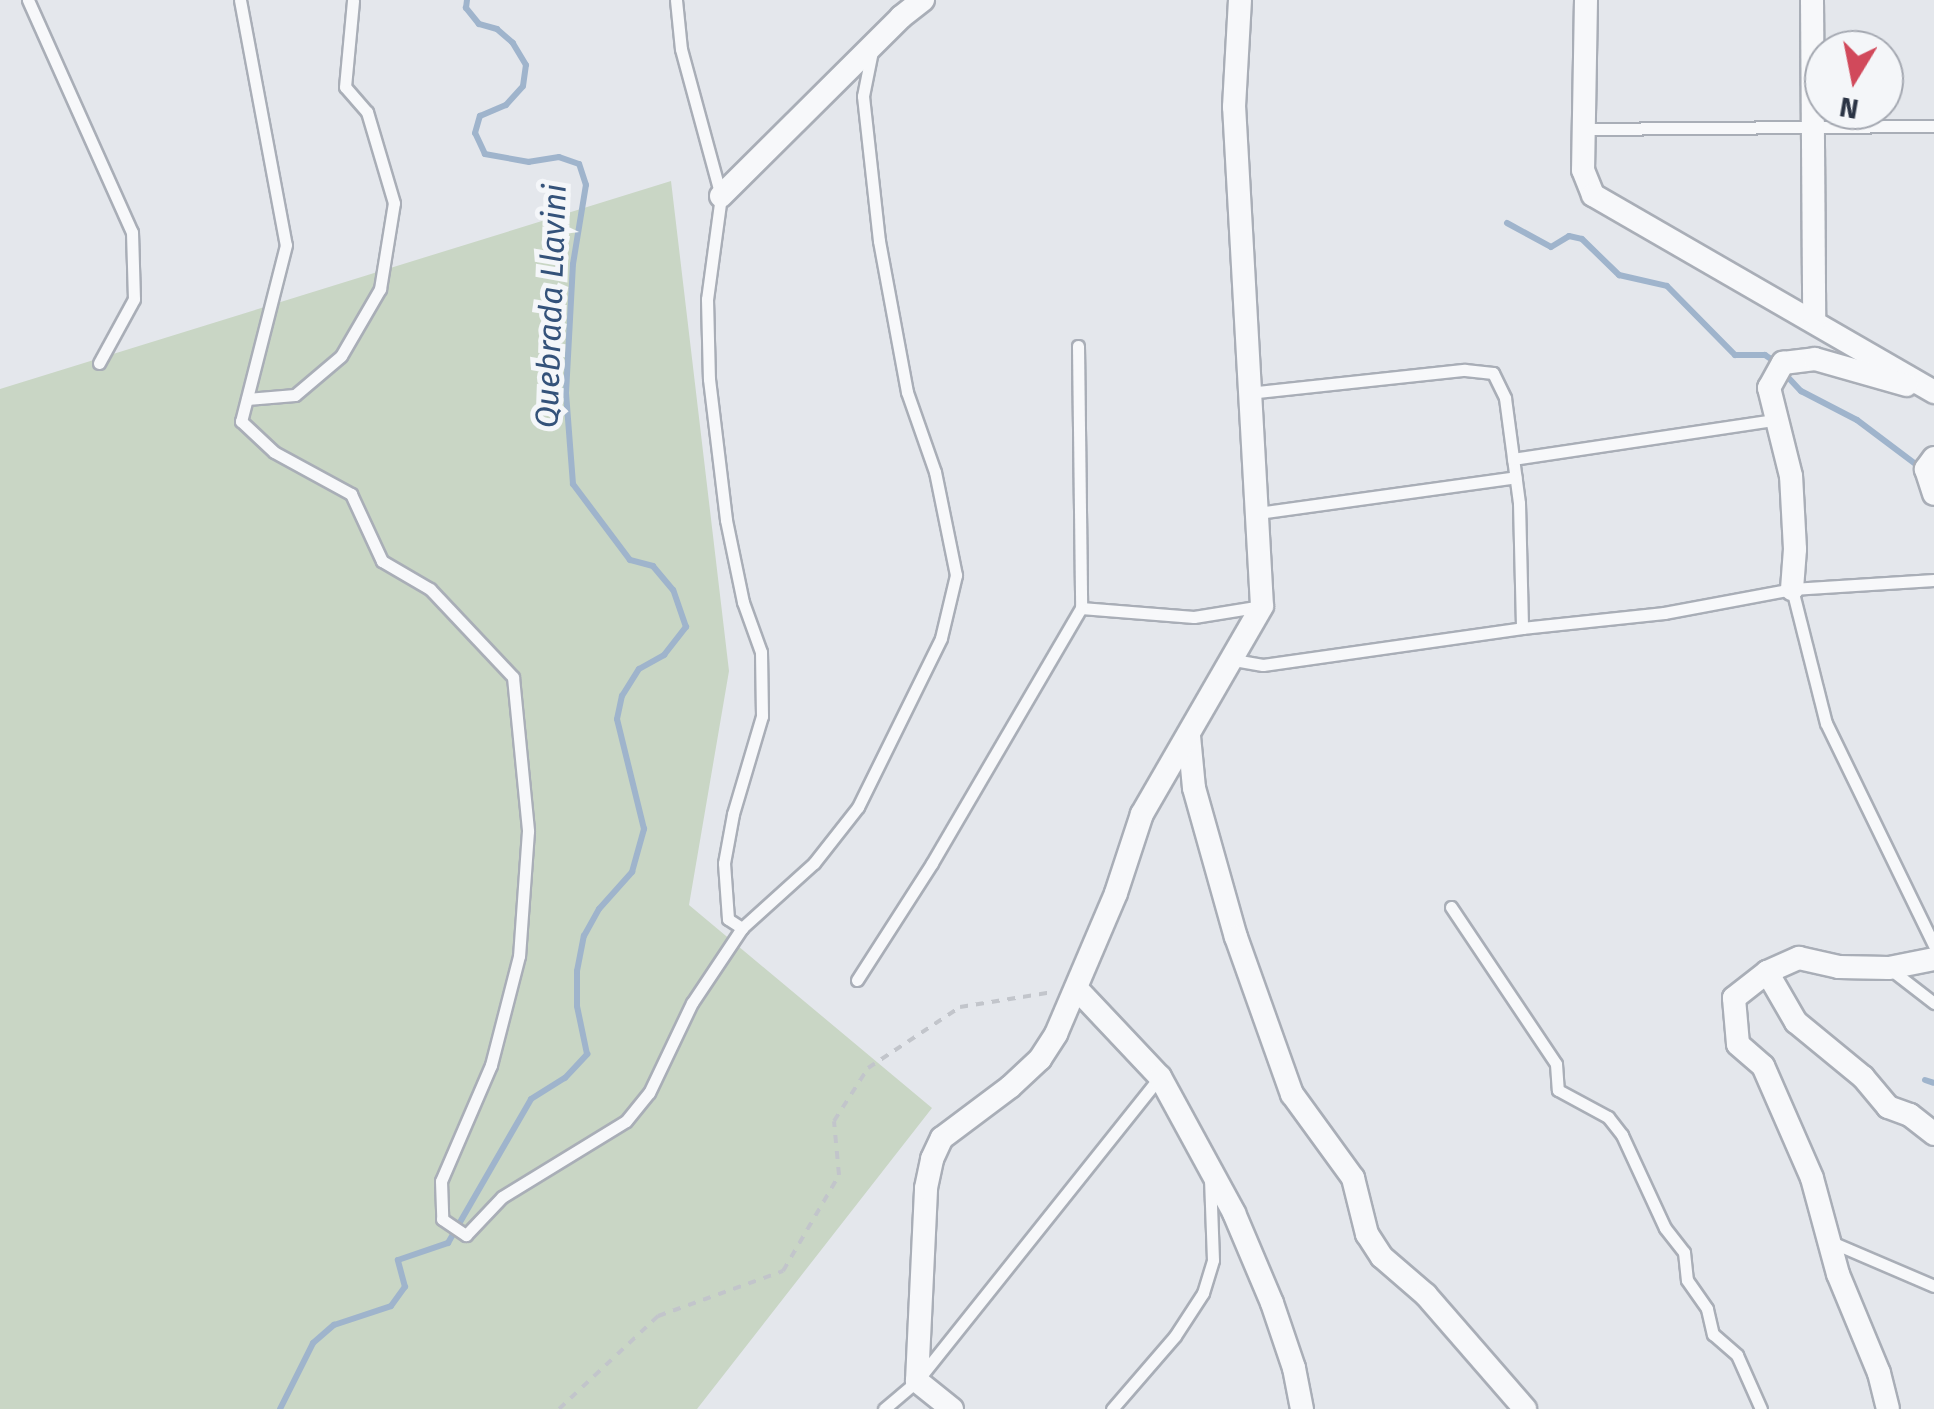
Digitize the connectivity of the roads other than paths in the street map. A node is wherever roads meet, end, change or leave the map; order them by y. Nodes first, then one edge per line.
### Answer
1 (28, 0) edge
2 (240, 0) edge
3 (353, 0) edge
4 (676, 0) edge
5 (924, 0) edge
6 (1240, 0) edge
7 (1586, 0) edge
8 (1812, 0) edge
9 (1812, 30) edge
10 (872, 47) junction
11 (1904, 126) edge
12 (1934, 126) edge
13 (1804, 127) edge
14 (1584, 129) junction
15 (1812, 130) edge
16 (721, 196) junction
17 (1814, 321) junction
18 (1078, 346) dead end
19 (99, 364) dead end
20 (1934, 392) edge
21 (1248, 393) junction
22 (246, 399) junction
23 (1774, 420) junction
24 (1513, 458) junction
25 (1934, 458) edge
26 (1516, 477) junction
27 (1934, 494) edge
28 (1258, 514) junction
29 (1934, 580) edge
30 (1792, 589) junction
31 (1262, 606) junction
32 (1080, 608) junction
33 (1522, 628) junction
34 (1234, 660) junction
35 (1189, 736) junction
36 (1451, 907) dead end
37 (742, 928) junction
38 (1934, 946) edge
39 (1934, 959) edge
40 (1890, 968) junction
41 (1768, 972) junction
42 (857, 980) dead end
43 (1077, 989) junction
44 (1934, 1003) edge
45 (1160, 1077) junction
46 (1934, 1134) edge
47 (1209, 1170) junction
48 (1830, 1241) junction
49 (1934, 1286) edge
50 (917, 1381) junction
51 (884, 1409) edge
52 (952, 1409) edge
53 (1112, 1409) edge
54 (1302, 1409) edge
55 (1525, 1409) edge
56 (1760, 1409) edge
57 (1888, 1409) edge

1 - 19 lane
2 - 22 lane
3 - 22 lane
4 - 16 lane
5 - 10 street
6 - 21 street
7 - 14 street
8 - 9 street
10 - 16 street
10 - 37 lane
11 - 12 lane
13 - 14 lane
14 - 17 street
15 - 17 street
16 - 37 lane
17 - 20 street
18 - 32 lane
20 - 23 street
21 - 24 lane
21 - 28 street
22 - 37 lane
23 - 24 lane
23 - 30 street
24 - 26 lane
25 - 27 street
26 - 28 lane
26 - 33 lane
28 - 31 street
29 - 30 lane
30 - 33 lane
30 - 38 lane
31 - 32 lane
31 - 34 street
32 - 42 lane
33 - 34 lane
34 - 35 street
35 - 43 street
35 - 55 street
36 - 56 lane
39 - 40 street
40 - 41 street
40 - 44 lane
41 - 46 street
41 - 48 street
43 - 45 street
43 - 50 street
45 - 47 street
45 - 50 lane
47 - 53 lane
47 - 54 street
48 - 49 lane
48 - 57 street
50 - 51 lane
50 - 52 street

